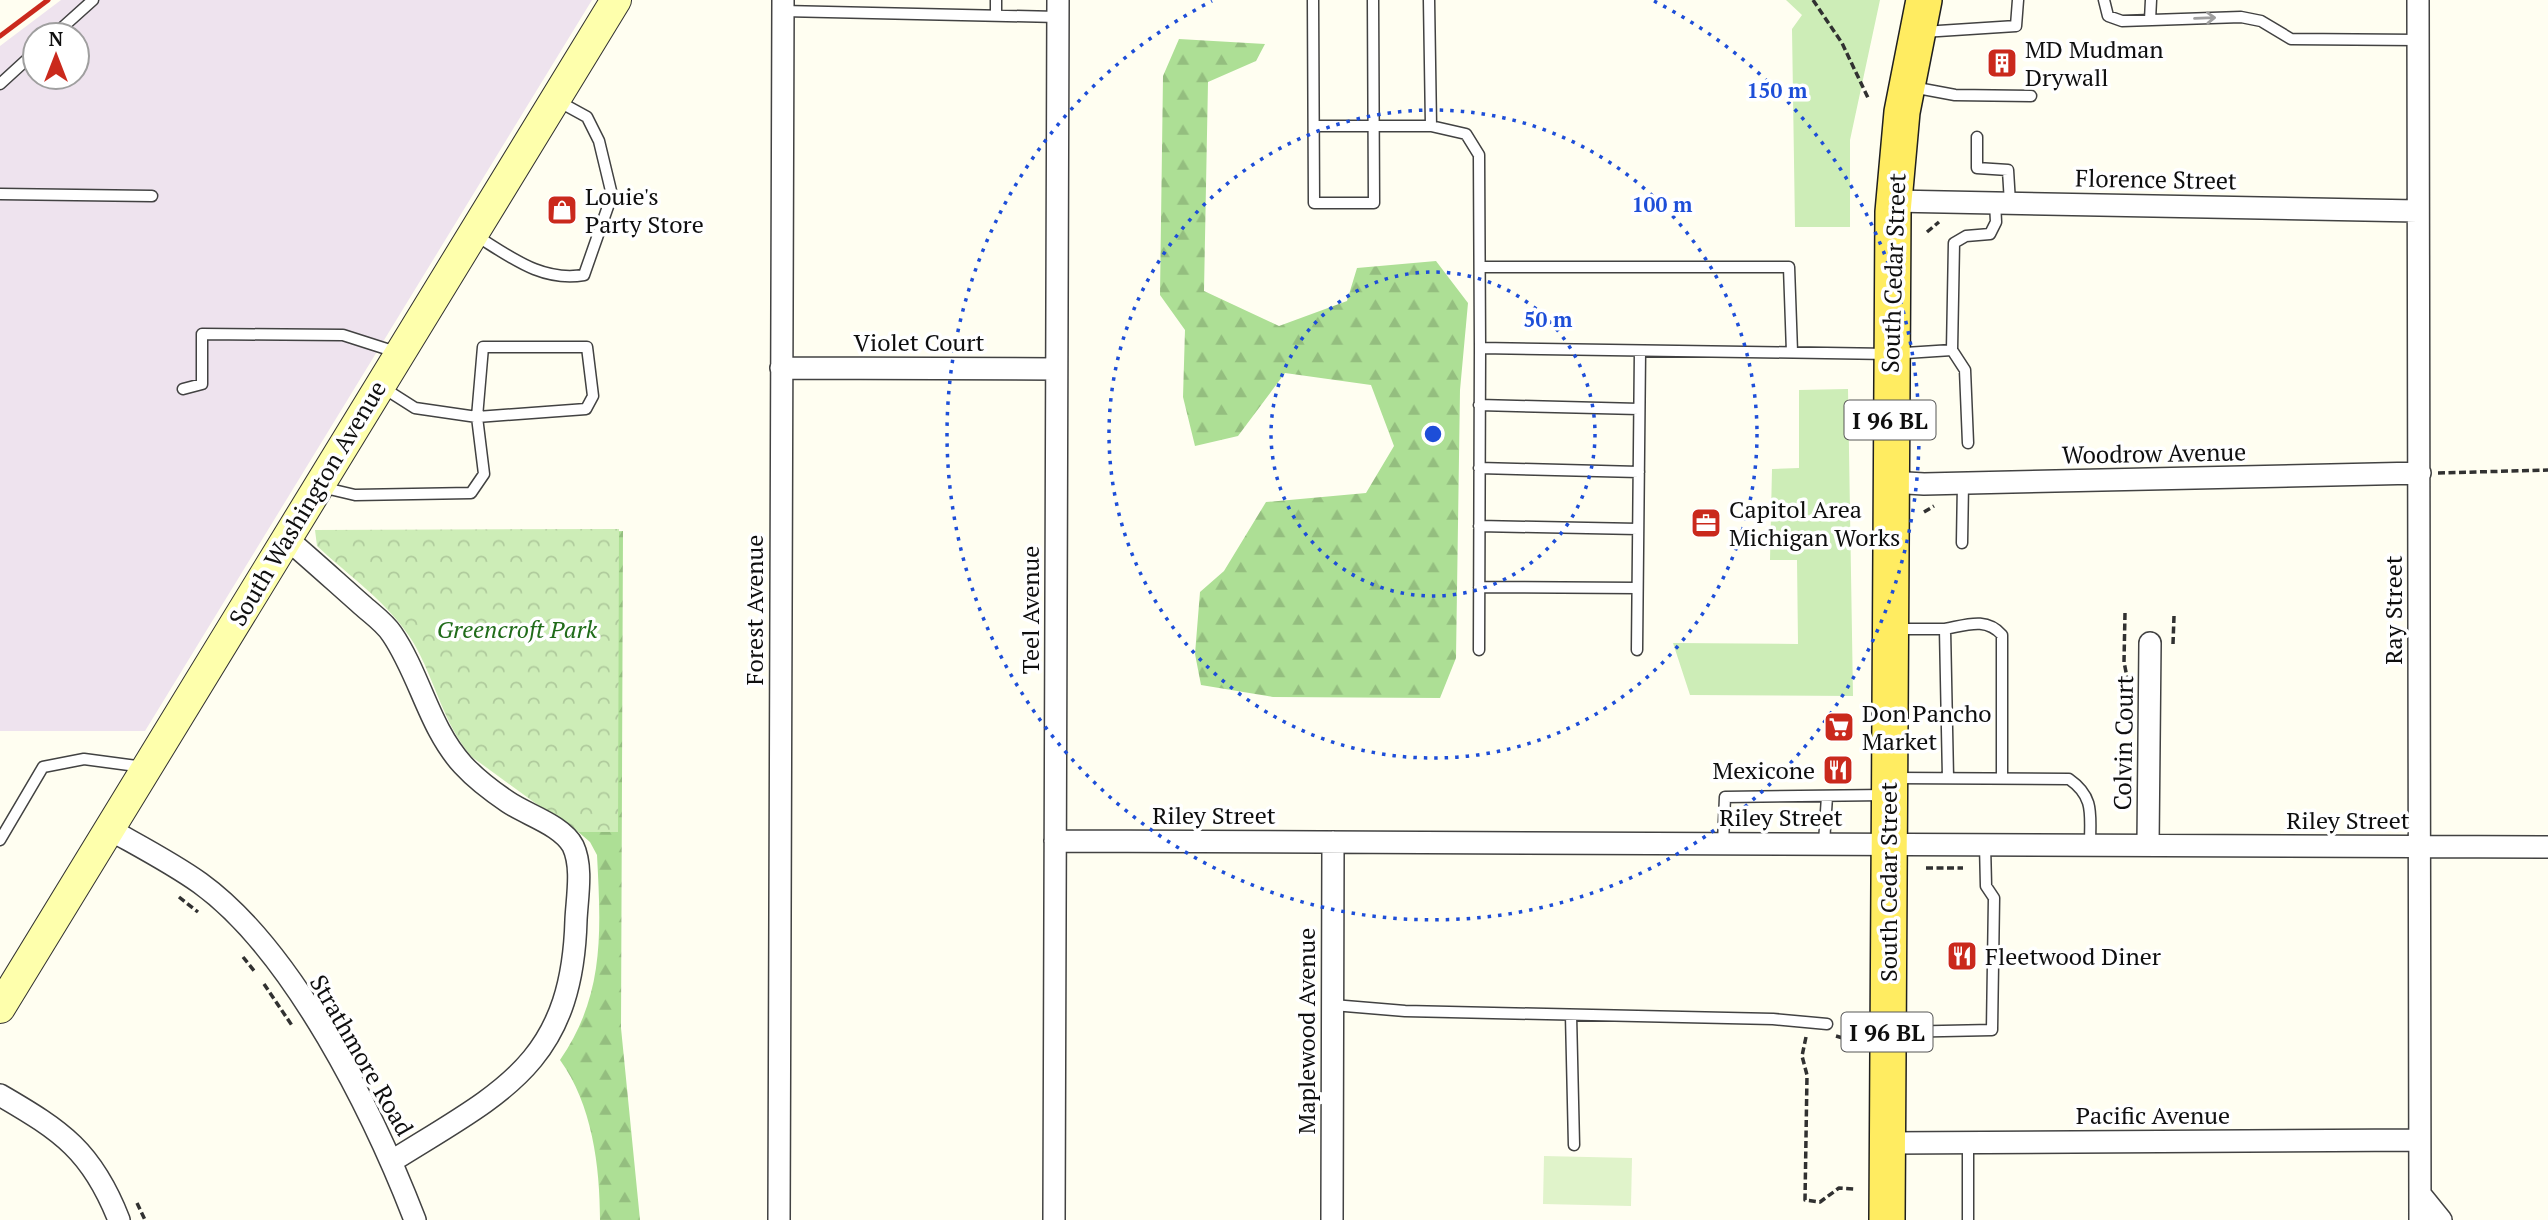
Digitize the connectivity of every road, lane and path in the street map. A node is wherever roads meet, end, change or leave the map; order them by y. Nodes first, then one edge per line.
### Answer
1 (93, 0) edge
2 (616, 0) edge
3 (996, 0) edge
4 (1314, 0) edge
5 (1373, 0) edge
6 (1429, 0) edge
7 (1813, 0) edge
8 (2018, 0) edge
9 (2104, 0) edge
10 (2151, 0) edge
11 (2418, 0) edge
12 (783, 6) edge
13 (1058, 9) edge
14 (996, 16) junction
15 (1920, 16) edge
16 (2150, 20) junction
17 (70, 21) edge
18 (2418, 40) junction
19 (21, 64) edge
20 (0, 83) edge
21 (1906, 86) junction
22 (2031, 96) dead end
23 (555, 99) junction
24 (1868, 100) dead end
25 (1314, 126) junction
26 (1432, 126) junction
27 (1374, 127) junction
28 (1977, 137) dead end
29 (0, 194) edge
30 (152, 196) dead end
31 (1893, 201) junction
32 (2003, 202) junction
33 (2417, 211) junction
34 (1940, 221) dead end
35 (1927, 232) dead end
36 (472, 234) junction
37 (1481, 267) junction
38 (1480, 348) junction
39 (1952, 350) junction
40 (1640, 351) junction
41 (1792, 352) junction
42 (399, 353) junction
43 (1890, 354) junction
44 (781, 368) junction
45 (1056, 369) junction
46 (379, 385) junction
47 (183, 389) dead end
48 (1479, 405) junction
49 (1639, 409) junction
50 (477, 416) junction
51 (1968, 443) dead end
52 (1479, 468) junction
53 (2548, 470) edge
54 (1639, 472) junction
55 (2428, 478) junction
56 (1890, 482) junction
57 (318, 486) junction
58 (1963, 492) junction
59 (1924, 512) dead end
60 (1479, 526) junction
61 (1638, 529) junction
62 (286, 538) junction
63 (1962, 543) dead end
64 (1479, 587) junction
65 (1637, 588) junction
66 (2174, 617) dead end
67 (1889, 629) junction
68 (1945, 629) junction
69 (2150, 643) dead end
70 (1479, 650) dead end
71 (1637, 650) dead end
72 (2173, 657) dead end
73 (147, 767) junction
74 (1948, 778) junction
75 (2002, 778) junction
76 (1889, 786) junction
77 (1826, 796) junction
78 (109, 829) junction
79 (0, 840) edge
80 (1055, 841) junction
81 (1333, 842) junction
82 (1723, 843) junction
83 (1824, 843) junction
84 (1888, 843) junction
85 (1985, 844) junction
86 (2090, 844) junction
87 (2148, 845) junction
88 (2420, 846) junction
89 (2548, 847) edge
90 (1926, 868) dead end
91 (1985, 868) junction
92 (179, 896) dead end
93 (200, 914) dead end
94 (238, 951) dead end
95 (1333, 1005) junction
96 (0, 1006) edge
97 (1572, 1015) junction
98 (1825, 1030) joint
99 (296, 1031) dead end
100 (1810, 1034) dead end
101 (1871, 1038) junction
102 (0, 1095) edge
103 (2419, 1140) junction
104 (1968, 1142) junction
105 (1887, 1143) junction
106 (1574, 1145) dead end
107 (392, 1161) junction
108 (1855, 1189) dead end
109 (2420, 1194) junction
110 (119, 1220) edge
111 (415, 1220) edge
112 (779, 1220) edge
113 (1054, 1220) edge
114 (1332, 1220) edge
115 (1887, 1220) edge
116 (1968, 1220) edge
117 (2420, 1220) edge
118 (2441, 1220) edge

1 - 17 lane
2 - 23 street, South Washington Avenue
3 - 14 lane
4 - 25 lane
5 - 27 lane
6 - 26 lane
7 - 24 path
8 - 15 lane
9 - 16 lane
10 - 16 lane
11 - 18 street, Ray Street
12 - 14 lane
12 - 44 street, Forest Avenue
13 - 14 lane
13 - 45 street, Teel Avenue
15 - 21 main road, South Cedar Street / I 96 BL
16 -> 18 lane
18 - 33 street, Ray Street
19 - 20 lane
21 - 22 lane
21 - 31 main road, South Cedar Street / I 96 BL
23 - 36 street, South Washington Avenue
23 - 36 lane
25 - 27 lane
25 - 27 lane
26 - 27 lane
26 - 37 lane
28 - 32 lane
29 - 30 lane
31 - 32 street, Florence Street
31 - 43 main road, South Cedar Street / I 96 BL
32 - 33 street, Florence Street
32 - 39 lane
33 - 55 street, Ray Street
34 - 35 path
36 - 42 street, South Washington Avenue
37 - 38 lane
37 - 41 lane
38 - 40 lane
38 - 48 lane
39 - 43 lane
39 - 51 lane
40 - 41 lane
40 - 49 lane
41 - 43 lane
42 - 46 street, South Washington Avenue
42 - 47 lane
43 - 56 main road, South Cedar Street / I 96 BL
44 - 45 street, Violet Court
44 - 112 street, Forest Avenue
45 - 80 street, Teel Avenue
46 - 50 lane
46 - 57 street, South Washington Avenue
48 - 49 lane
48 - 52 lane
49 - 54 lane
50 - 50 lane
50 - 57 lane
52 - 54 lane
52 - 60 lane
53 - 55 path
54 - 61 lane
55 - 58 street, Woodrow Avenue
55 - 88 street, Ray Street
56 - 58 street, Woodrow Avenue
56 - 67 main road, South Cedar Street / I 96 BL
57 - 62 street, South Washington Avenue
58 - 59 path
58 - 63 lane
60 - 61 lane
60 - 64 lane
61 - 65 lane
62 - 73 street, South Washington Avenue
62 - 107 street
64 - 65 lane
64 - 70 lane
65 - 71 lane
66 - 72 path
67 - 68 lane
67 - 76 main road, South Cedar Street / I 96 BL
68 - 74 lane
68 - 75 lane
69 - 87 street, Colvin Court
73 - 78 street, South Washington Avenue
73 - 79 lane
74 - 75 lane
74 - 76 lane
75 - 86 lane
76 - 77 lane
76 - 84 main road, South Cedar Street / I 96 BL
77 - 82 lane
77 - 83 lane
78 - 96 street, South Washington Avenue
78 - 107 street, Strathmore Road
80 - 81 street, Riley Street
80 - 113 street, Teel Avenue
81 - 82 street, Riley Street
81 - 95 street, Maplewood Avenue
82 - 83 street, Riley Street
83 - 84 street, Riley Street
84 - 85 street, Riley Street
84 - 101 main road, South Cedar Street / I 96 BL
85 - 86 street, Riley Street
85 - 91 lane
86 - 87 street, Riley Street
87 - 88 street, Riley Street
88 - 89 street, Riley Street
88 - 103 street, Ray Street
90 - 91 path
91 - 101 lane
92 - 93 path
94 - 99 path
95 - 97 lane
95 - 114 street, Maplewood Avenue
97 - 98 lane
97 - 106 lane
98 - 101 path
100 - 108 path
101 - 105 main road, South Cedar Street / I 96 BL
102 - 110 street
103 - 104 street, Pacific Avenue
103 - 109 street, Ray Street
104 - 105 street, Pacific Avenue
104 - 116 lane
105 - 115 main road, South Cedar Street / I 96 BL
107 - 111 street, Strathmore Road
109 - 117 street, Ray Street
109 - 118 street

